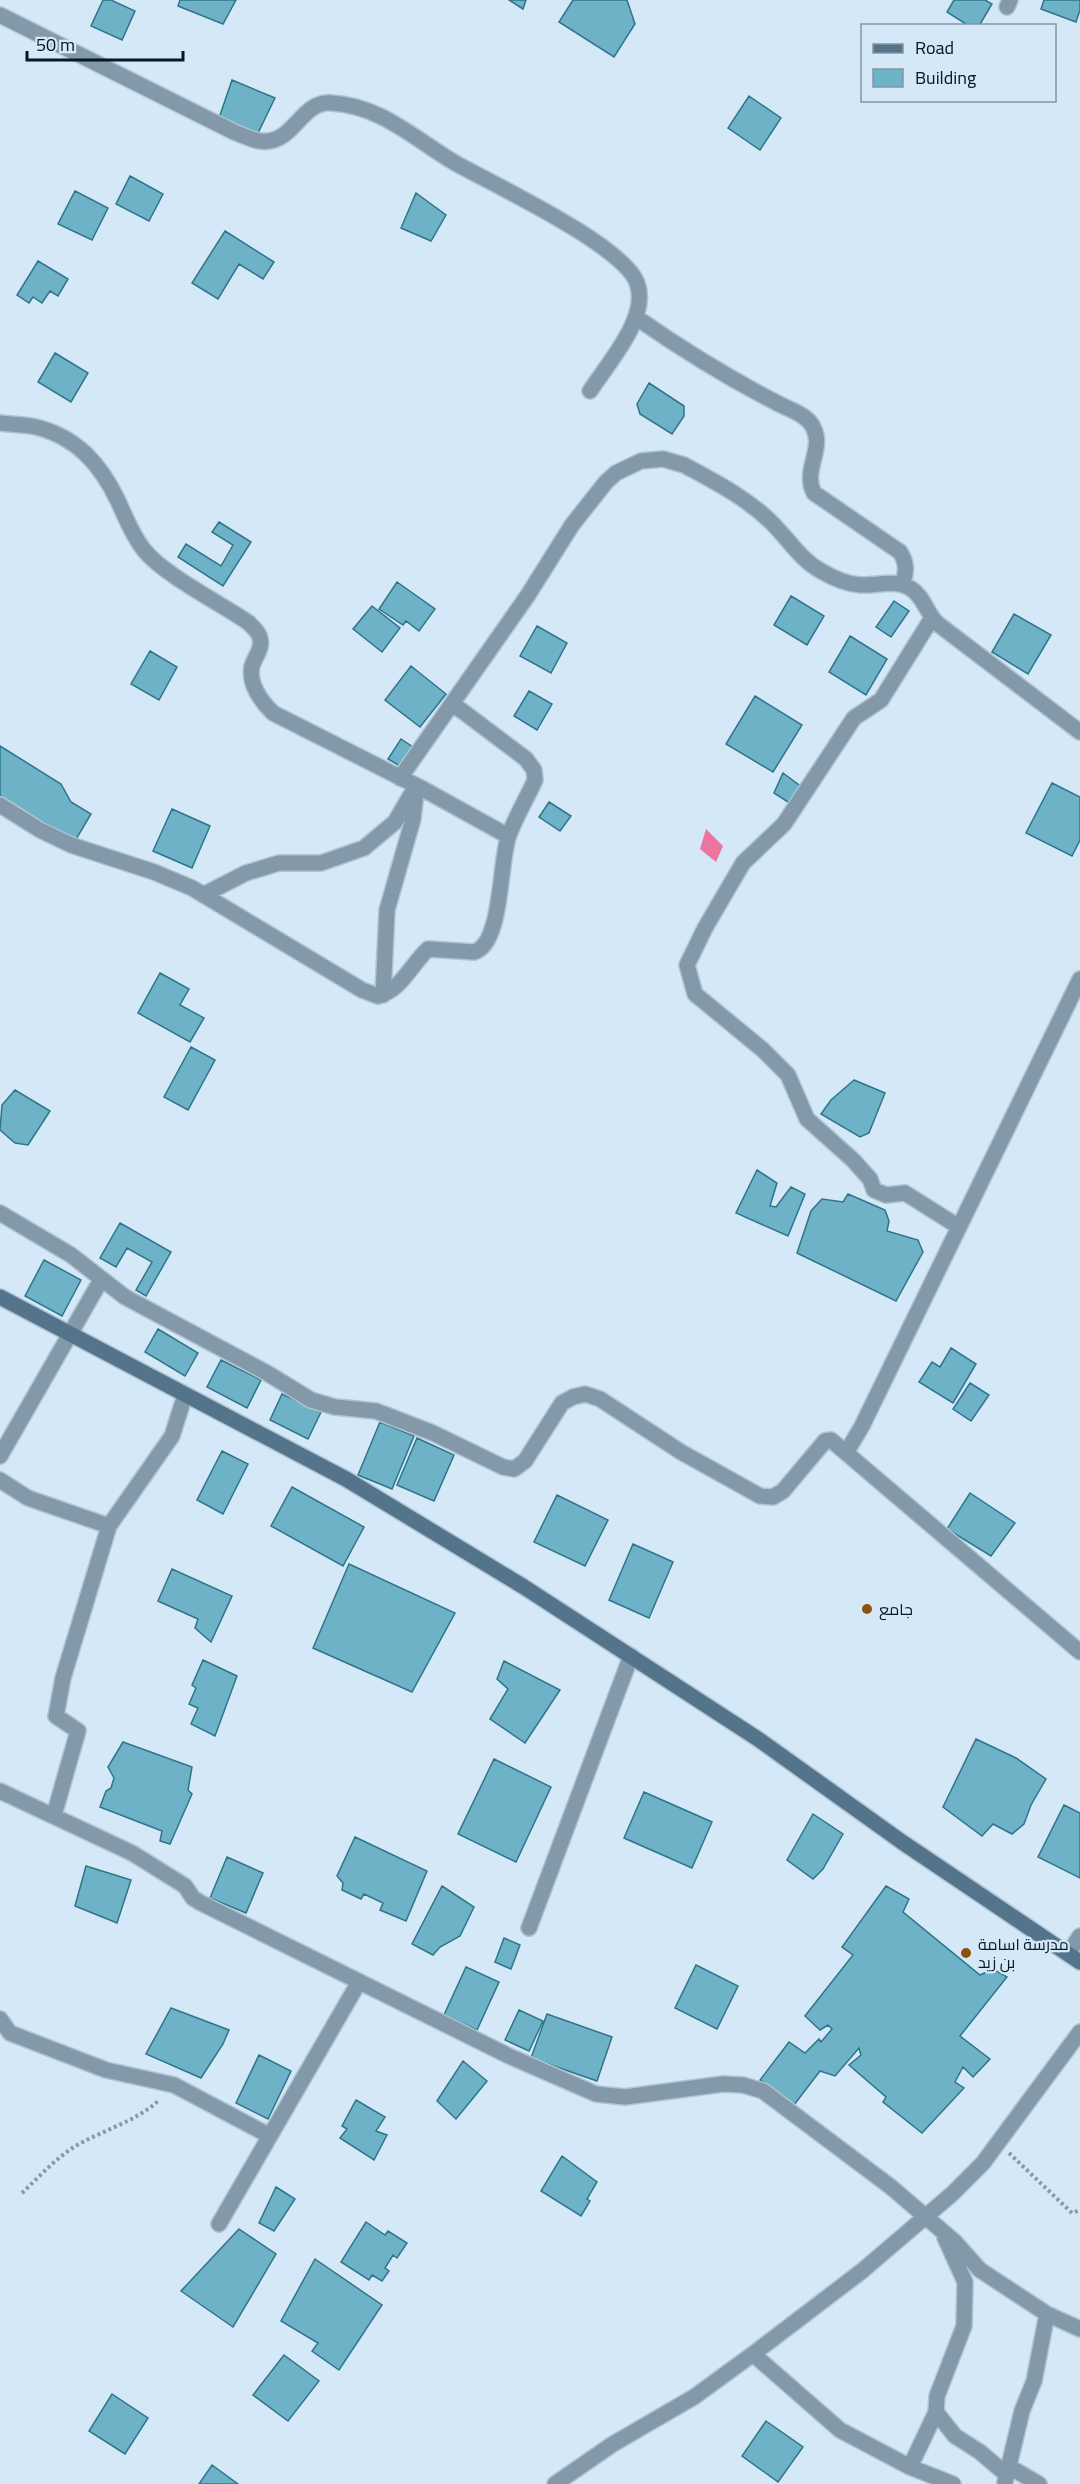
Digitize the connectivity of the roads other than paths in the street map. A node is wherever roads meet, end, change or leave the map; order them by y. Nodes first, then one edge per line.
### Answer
1 (0, 15) edge
2 (637, 318) junction
3 (590, 391) dead end
4 (0, 423) edge
5 (902, 584) junction
6 (932, 618) junction
7 (453, 704) junction
8 (1080, 732) edge
9 (400, 778) junction
10 (416, 786) junction
11 (0, 805) edge
12 (508, 836) junction
13 (203, 895) junction
14 (1080, 979) edge
15 (383, 995) junction
16 (0, 1213) edge
17 (959, 1227) junction
18 (101, 1280) junction
19 (0, 1297) edge
20 (70, 1334) junction
21 (185, 1395) junction
22 (846, 1453) junction
23 (0, 1456) edge
24 (0, 1480) edge
25 (109, 1526) junction
26 (1080, 1652) edge
27 (631, 1656) junction
28 (0, 1791) edge
29 (54, 1815) junction
30 (529, 1928) dead end
31 (1080, 1936) edge
32 (1074, 1958) edge
33 (358, 1982) junction
34 (0, 2019) edge
35 (1080, 2032) edge
36 (270, 2136) junction
37 (925, 2217) junction
38 (219, 2224) dead end
39 (942, 2232) junction
40 (1047, 2313) junction
41 (1080, 2329) edge
42 (753, 2354) junction
43 (936, 2412) junction
44 (910, 2467) junction
45 (1007, 2475) edge
46 (555, 2484) edge
47 (953, 2484) edge
48 (1039, 2484) edge

1 - 2 street
2 - 3 street
2 - 5 street
4 - 9 street
5 - 6 street
5 - 7 street
6 - 8 street
6 - 17 street
7 - 9 street
7 - 12 street
9 - 10 street
10 - 12 street
10 - 13 street
10 - 15 street
11 - 13 street
12 - 15 street
13 - 15 street
14 - 17 street
16 - 18 street
17 - 22 street
18 - 20 street
18 - 22 street
19 - 20 street
20 - 21 street
20 - 23 street
21 - 25 street
21 - 27 street
22 - 26 street
24 - 25 street
25 - 29 street
27 - 30 street
27 - 32 street
28 - 29 street
29 - 33 street
31 - 32 street
33 - 36 street
33 - 37 street
34 - 36 street
35 - 37 street
36 - 38 street
37 - 39 street
37 - 42 street
39 - 40 street
39 - 43 street
40 - 41 street
40 - 45 street
42 - 44 street
42 - 46 street
43 - 44 street
43 - 45 street
44 - 47 street
45 - 48 street

